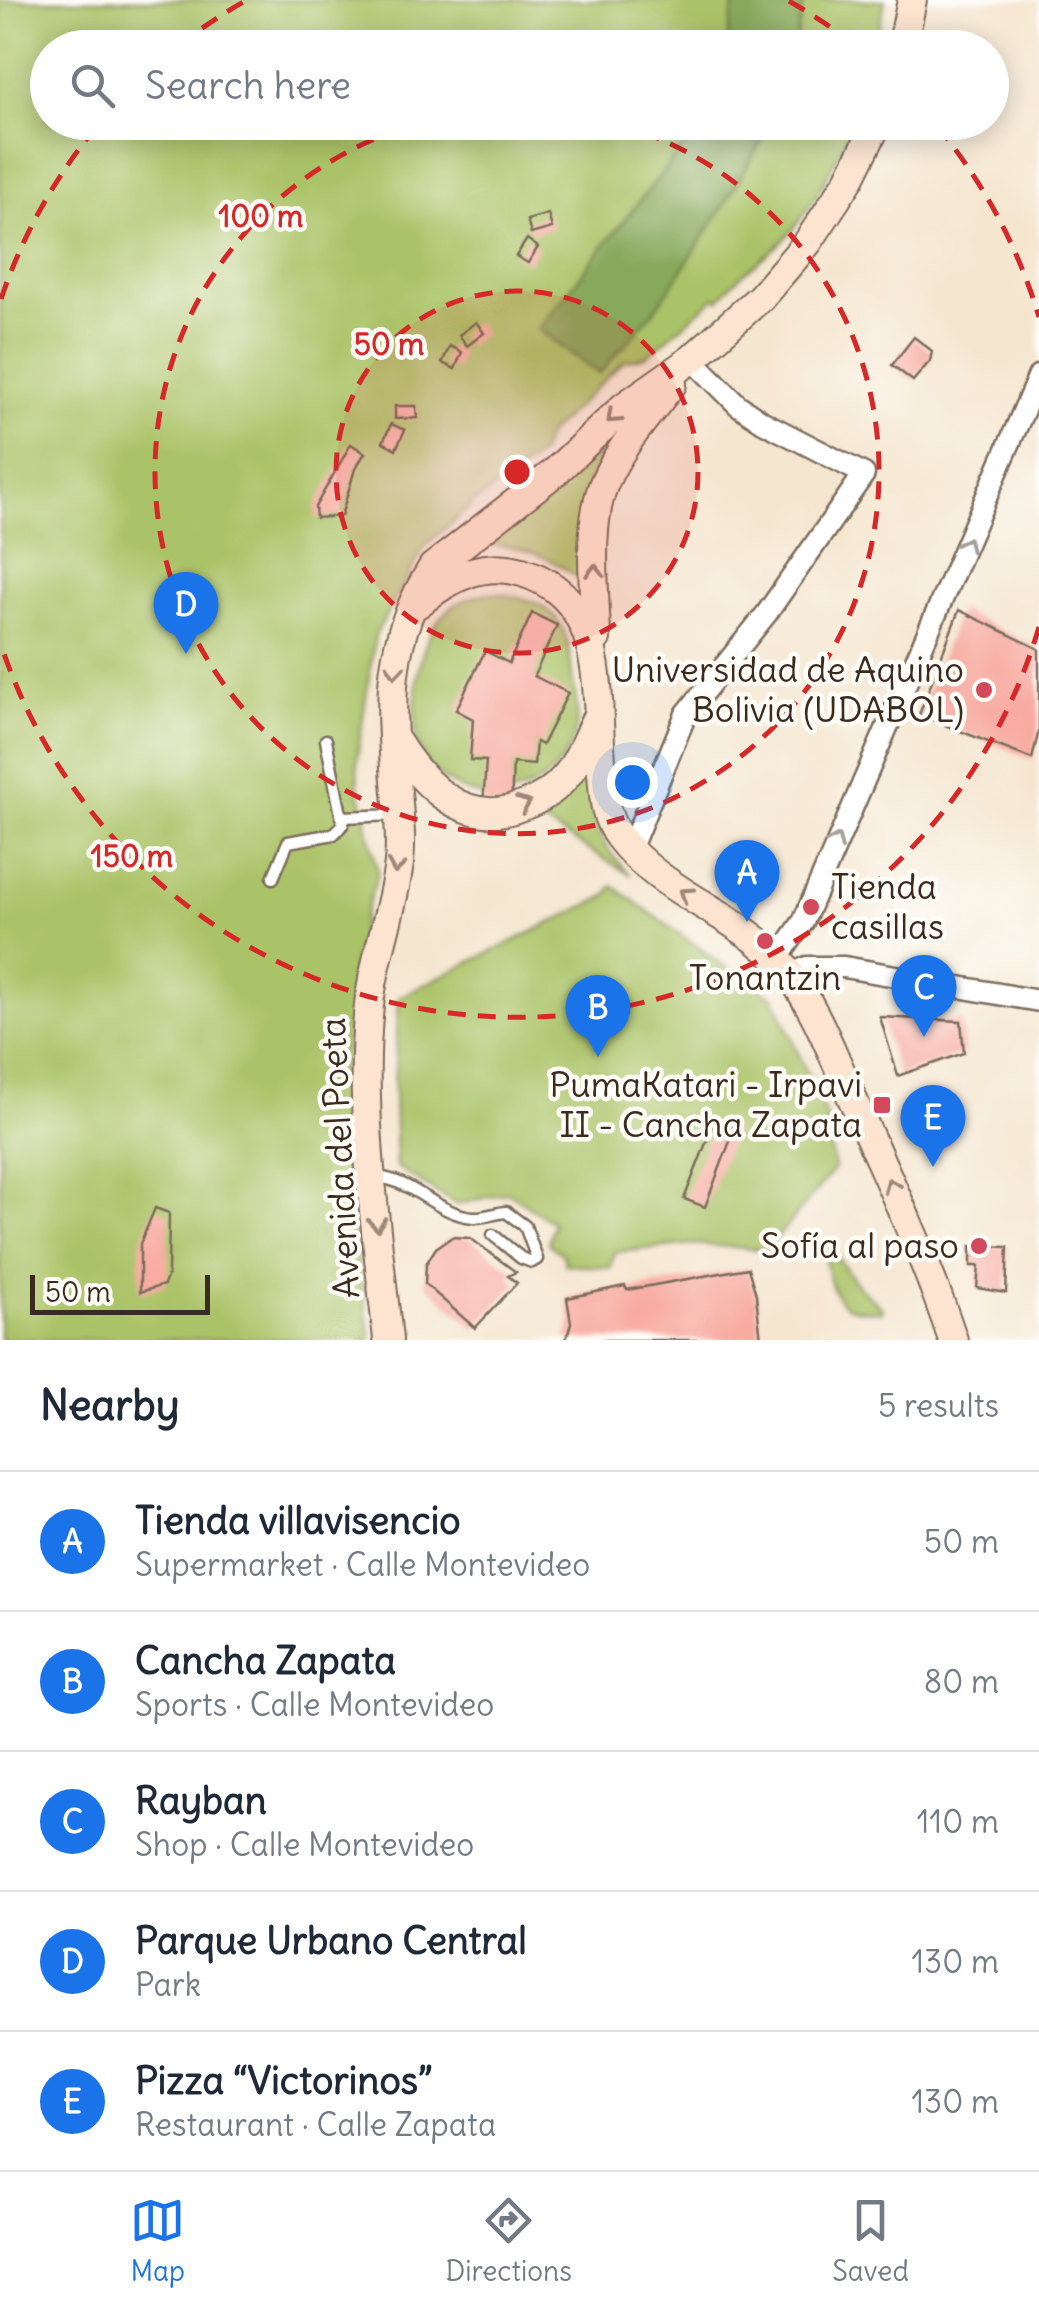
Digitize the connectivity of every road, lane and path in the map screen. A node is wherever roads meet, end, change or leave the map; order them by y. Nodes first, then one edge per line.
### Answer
1 (912, 0) edge
2 (906, 30) edge
3 (869, 140) edge
4 (692, 359) junction
5 (1039, 375) edge
6 (410, 609) junction
7 (596, 668) junction
8 (596, 717) junction
9 (392, 735) junction
10 (326, 740) dead end
11 (399, 815) junction
12 (342, 817) junction
13 (630, 850) junction
14 (273, 878) dead end
15 (784, 967) junction
16 (1039, 1001) edge
17 (372, 1177) junction
18 (493, 1235) dead end
19 (388, 1340) edge
20 (953, 1340) edge

1 - 2 main road
3 - 4 main road
4 -> 6 main road
7 -> 4 main road
4 - 13 street
15 -> 5 street
6 - 7 main road
6 -> 9 main road
7 - 8 main road
9 -> 8 main road
8 - 13 main road
9 - 11 main road, Avenida del Poeta
10 - 12 lane
11 - 12 lane
11 -> 17 main road, Avenida del Poeta
12 - 14 lane
15 -> 13 main road
15 - 16 street
20 -> 15 main road
17 - 18 lane
17 -> 19 main road, Avenida del Poeta

